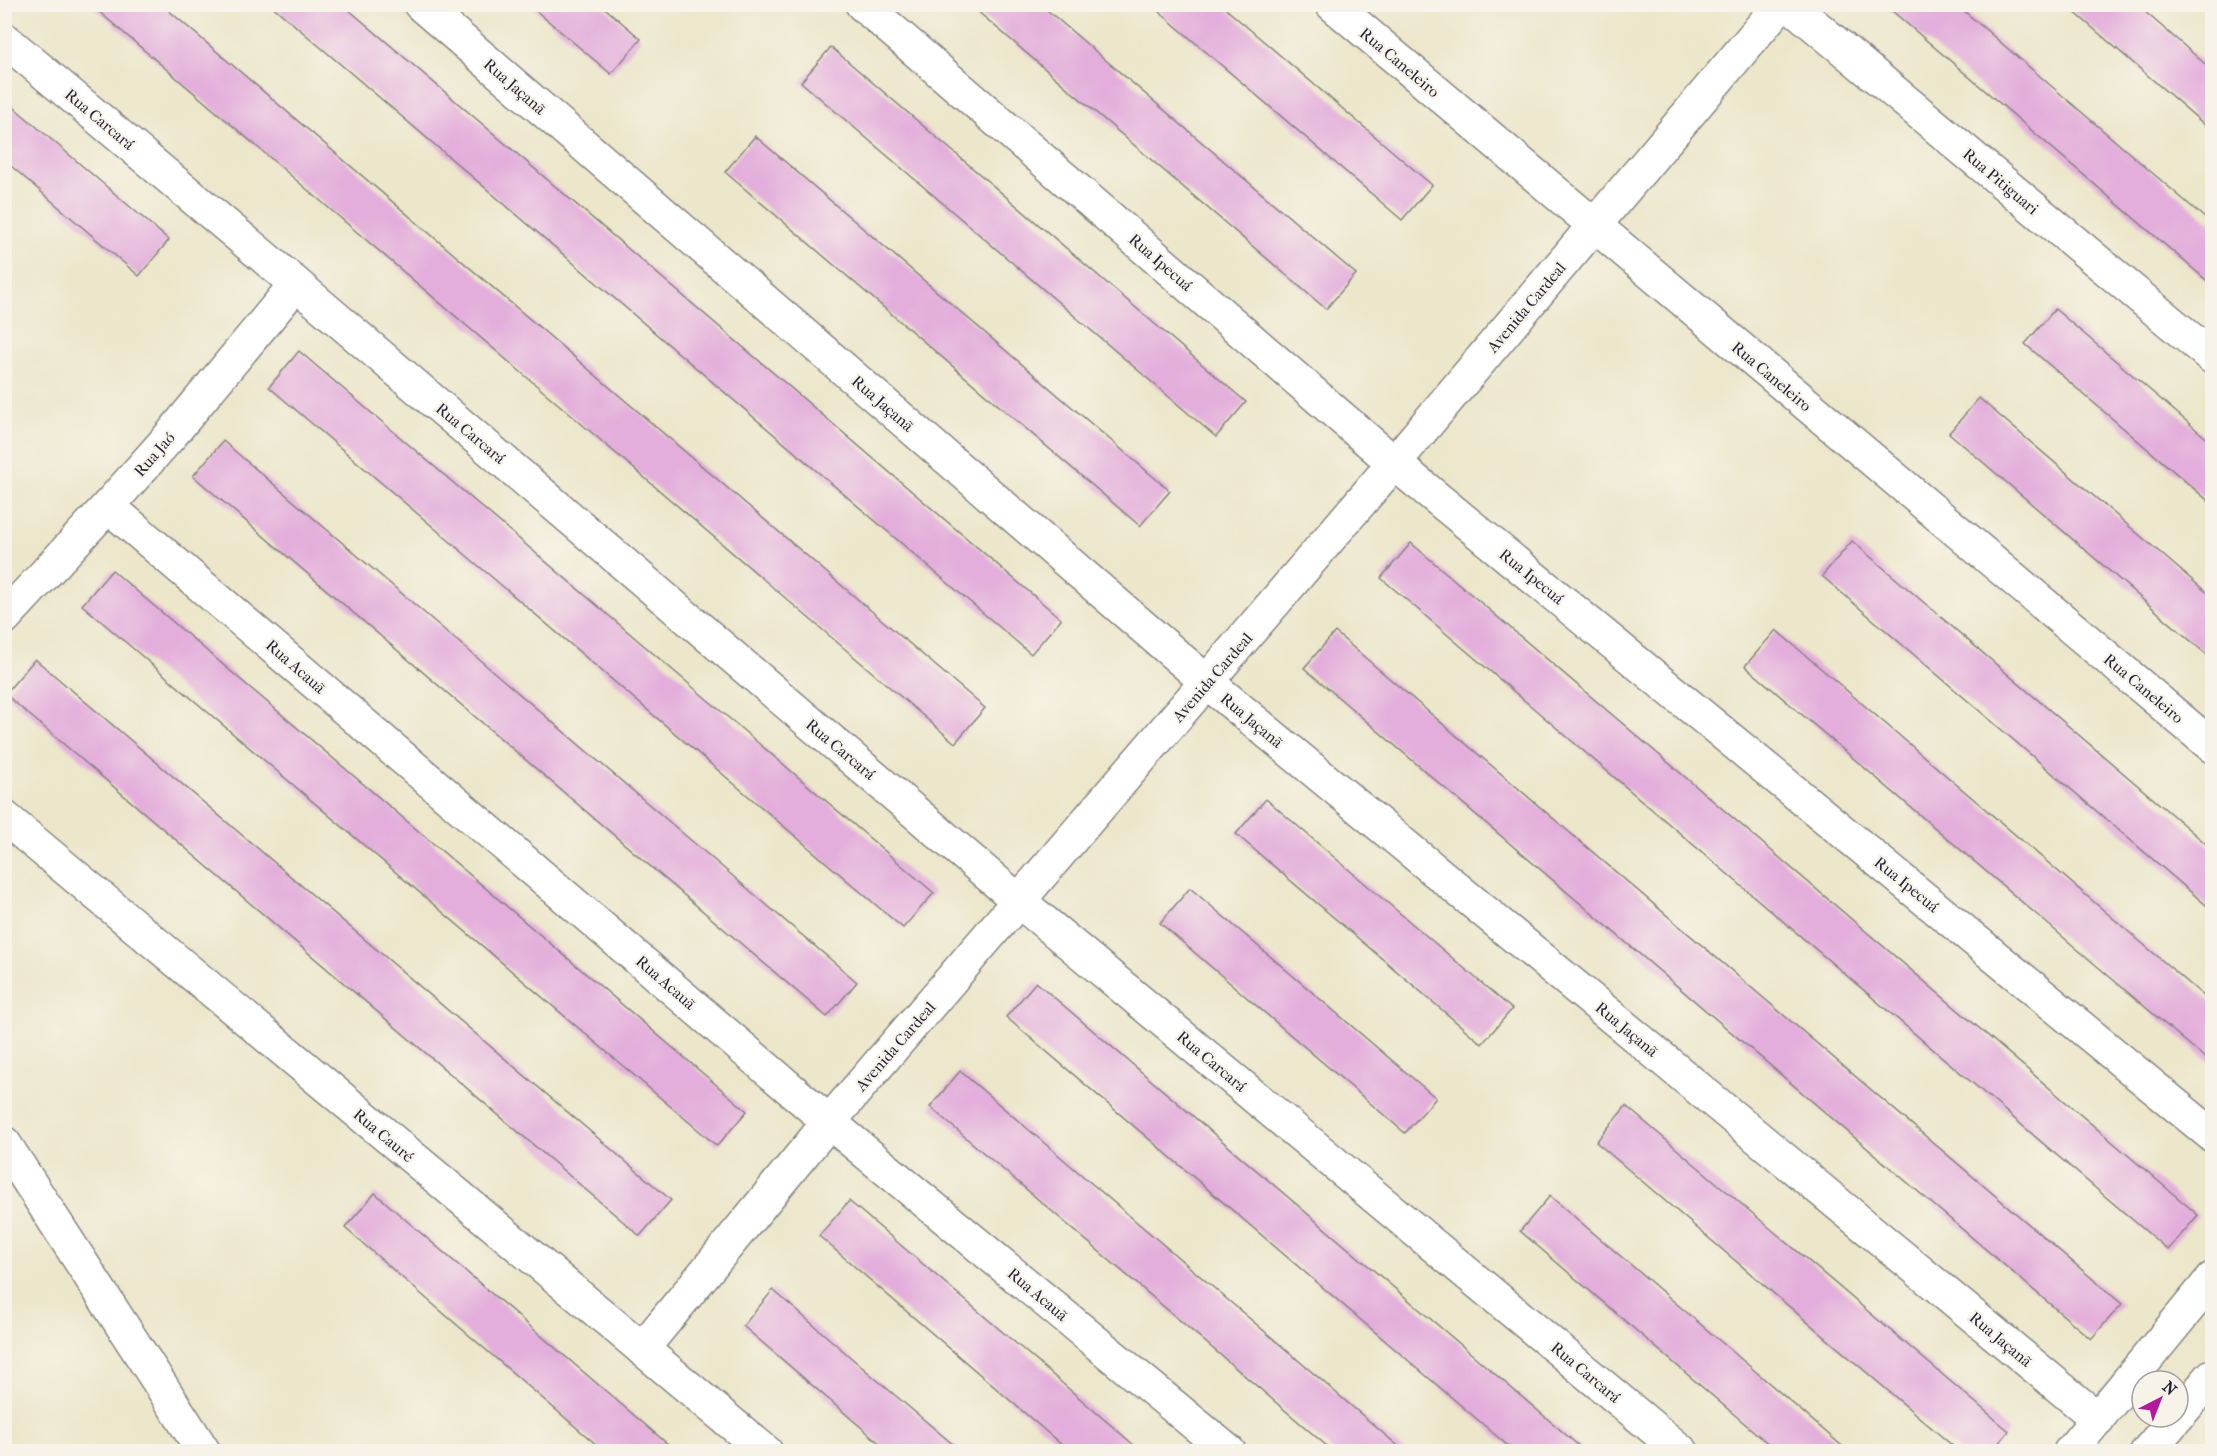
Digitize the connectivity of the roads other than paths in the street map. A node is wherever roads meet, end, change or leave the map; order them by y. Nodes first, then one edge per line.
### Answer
1 (420, 4) edge
2 (862, 4) edge
3 (1332, 4) edge
4 (1781, 4) edge
5 (1789, 4) edge
6 (4, 39) edge
7 (1594, 226) junction
8 (296, 284) junction
9 (2212, 357) edge
10 (1394, 463) junction
11 (108, 506) junction
12 (4, 618) edge
13 (1207, 682) junction
14 (2212, 746) edge
15 (4, 817) edge
16 (1019, 901) junction
17 (829, 1122) junction
18 (2212, 1135) edge
19 (4, 1143) edge
20 (2212, 1279) edge
21 (642, 1349) junction
22 (2212, 1376) edge
23 (2190, 1403) edge
24 (2098, 1419) junction
25 (2167, 1429) edge
26 (204, 1452) edge
27 (766, 1452) edge
28 (1228, 1452) edge
29 (1682, 1452) edge
30 (2070, 1452) edge
31 (2147, 1452) edge

1 - 13 street, Rua Jaçanã
2 - 10 street, Rua Ipecuá
3 - 7 street, Rua Caneleiro
4 - 7 street, Avenida Cardeal
5 - 9 street, Rua Pitiguari
6 - 8 street, Rua Carcará
7 - 10 street, Avenida Cardeal
7 - 14 street, Rua Caneleiro
8 - 11 street, Rua Jaó
8 - 16 street, Rua Carcará
10 - 13 street, Avenida Cardeal
10 - 18 street, Rua Ipecuá
11 - 12 street, Rua Jaó
11 - 17 street, Rua Acauã
13 - 16 street, Avenida Cardeal
13 - 24 street, Rua Jaçanã
15 - 21 street, Rua Cauré
16 - 17 street, Avenida Cardeal
16 - 29 street, Rua Carcará
17 - 21 street, Avenida Cardeal
17 - 28 street, Rua Acauã
19 - 26 street
20 - 24 street
21 - 27 street, Rua Cauré
22 - 23 street
24 - 30 street
25 - 31 street

